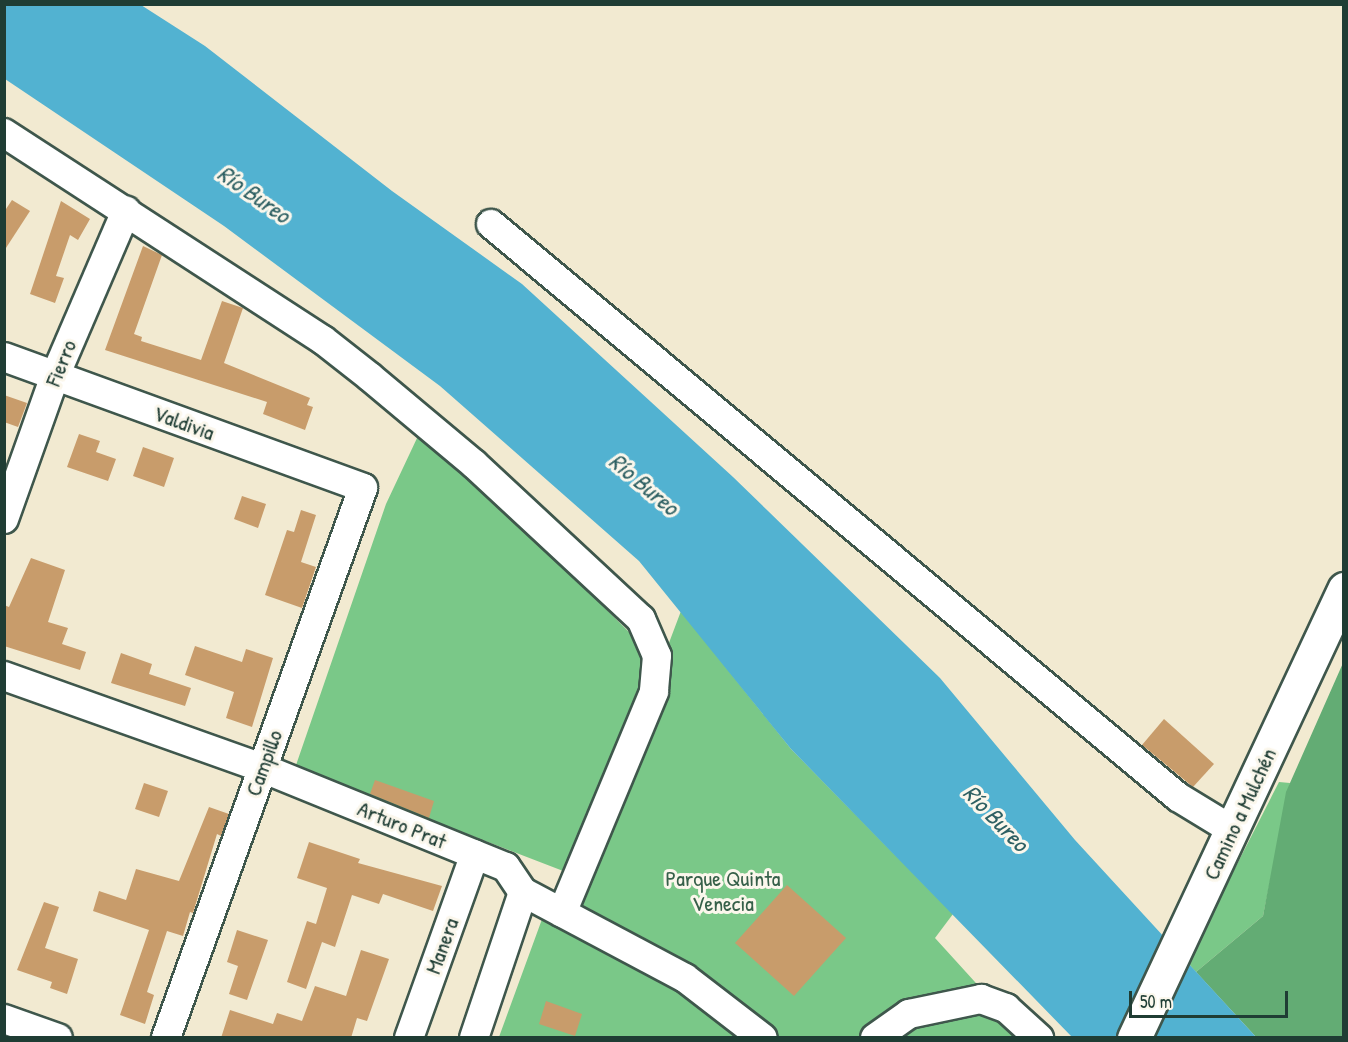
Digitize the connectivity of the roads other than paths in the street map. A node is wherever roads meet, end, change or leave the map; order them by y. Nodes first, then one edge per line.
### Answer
1 (4, 133) edge
2 (126, 211) junction
3 (491, 224) dead end
4 (4, 357) edge
5 (55, 376) junction
6 (363, 488) joint
7 (4, 519) edge
8 (1344, 589) edge
9 (4, 676) edge
10 (262, 768) junction
11 (1232, 830) junction
12 (475, 854) junction
13 (523, 892) junction
14 (562, 913) junction
15 (4, 1018) edge
16 (58, 1038) edge
17 (166, 1038) edge
18 (409, 1038) edge
19 (474, 1038) edge
20 (763, 1038) edge
21 (875, 1038) edge
22 (1039, 1038) edge
23 (1134, 1038) edge

1 - 2 street
2 - 5 street, Fierro
2 - 14 street
3 - 11 street
4 - 5 street, Valdivia
5 - 6 street, Valdivia
5 - 7 street, Fierro
6 - 10 street, Campillo
8 - 11 main road, Camino a Mulchén
9 - 10 street, Arturo Prat
10 - 12 street, Arturo Prat
10 - 17 street, Campillo
11 - 23 main road, Camino a Mulchén
12 - 13 street, Arturo Prat
12 - 18 street, Manera
13 - 14 street, Arturo Prat
13 - 19 street
14 - 20 street, Arturo Prat
15 - 16 street
21 - 22 street

